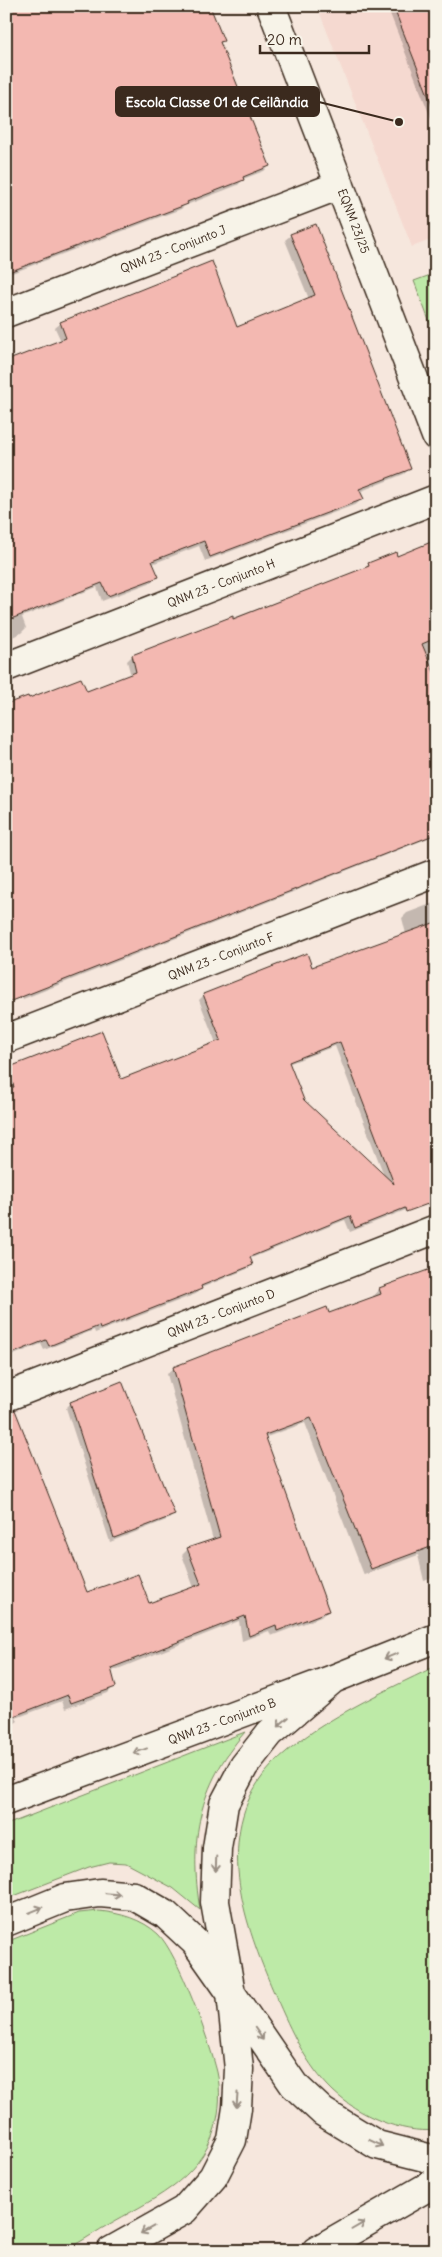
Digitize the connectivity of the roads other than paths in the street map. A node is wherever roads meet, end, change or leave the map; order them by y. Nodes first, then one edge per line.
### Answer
1 (271, 6) edge
2 (340, 185) junction
3 (6, 313) edge
4 (436, 436) edge
5 (436, 499) edge
6 (6, 667) edge
7 (436, 873) edge
8 (6, 1039) edge
9 (436, 1229) edge
10 (6, 1397) edge
11 (436, 1638) edge
12 (333, 1679) junction
13 (6, 1802) edge
14 (6, 1922) edge
15 (231, 1993) junction
16 (436, 2160) edge
17 (436, 2182) edge
18 (111, 2251) edge
19 (316, 2251) edge

1 - 2 street, EQNM 23/25
2 - 3 street, QNM 23 - Conjunto J
2 - 4 street, EQNM 23/25
5 - 6 street, QNM 23 - Conjunto H
7 - 8 street, QNM 23 - Conjunto F
9 - 10 street, QNM 23 - Conjunto D
11 -> 12 street, QNM 23 - Conjunto B
12 -> 13 street, QNM 23 - Conjunto B
12 -> 15 street
14 -> 15 street
15 -> 16 street
15 -> 18 street
19 -> 17 street

